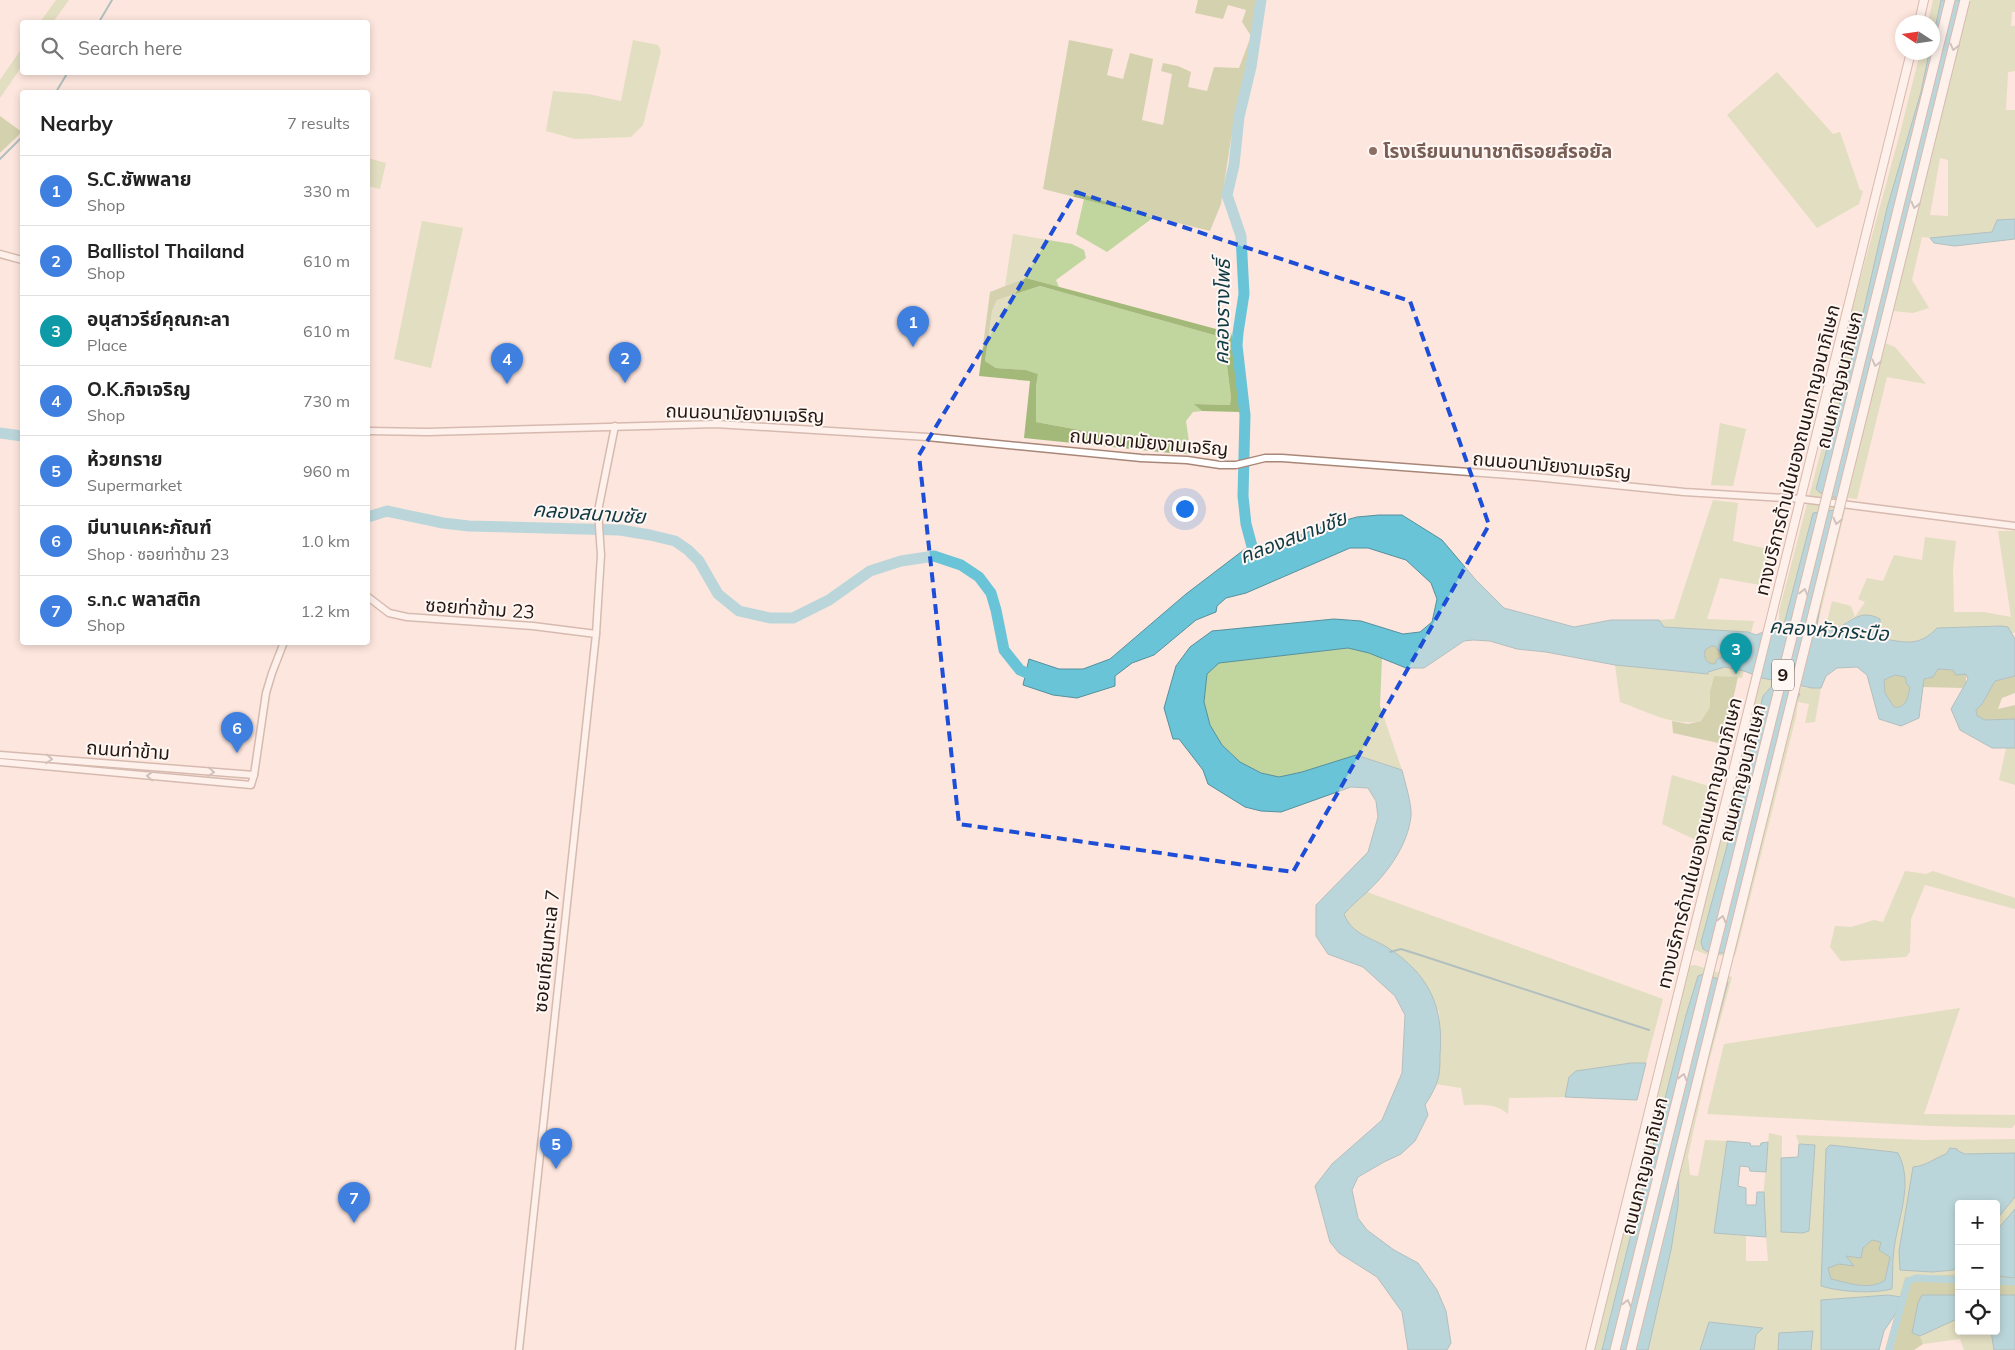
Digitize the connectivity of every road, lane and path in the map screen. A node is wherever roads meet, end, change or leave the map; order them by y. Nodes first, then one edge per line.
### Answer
1 (1924, 0) edge
2 (1950, 0) edge
3 (1965, 0) edge
4 (1920, 15) edge
5 (1909, 60) edge
6 (0, 254) edge
7 (20, 259) edge
8 (615, 426) junction
9 (370, 431) edge
10 (1802, 499) junction
11 (2015, 526) edge
12 (370, 599) edge
13 (596, 634) junction
14 (283, 645) edge
15 (0, 754) edge
16 (0, 762) edge
17 (254, 775) junction
18 (519, 1350) edge
19 (1590, 1350) edge
20 (1615, 1350) edge
21 (1631, 1350) edge

1 - 4 main road
20 -> 2 highway, ถนนกาญจนาภิเษก / 9, bridge
3 -> 21 highway, ถนนกาญจนาภิเษก / 9, bridge
5 - 10 main road, ทางบริการด้านในของถนนกาญจนาภิเษก
6 - 7 street
8 - 9 street, ถนนอนามัยงามเจริญ
8 - 10 street, ถนนอนามัยงามเจริญ
8 - 13 street, ซอยเทียนทะเล 7
10 - 11 street, ถนนอนามัยงามเจริญ
10 - 19 main road, ทางบริการด้านในของถนนกาญจนาภิเษก
12 - 13 street, ซอยท่าข้าม 23
13 - 18 street, ซอยเทียนทะเล 7
14 - 17 street
15 -> 17 street, ถนนท่าข้าม
17 -> 16 street, ถนนท่าข้าม

